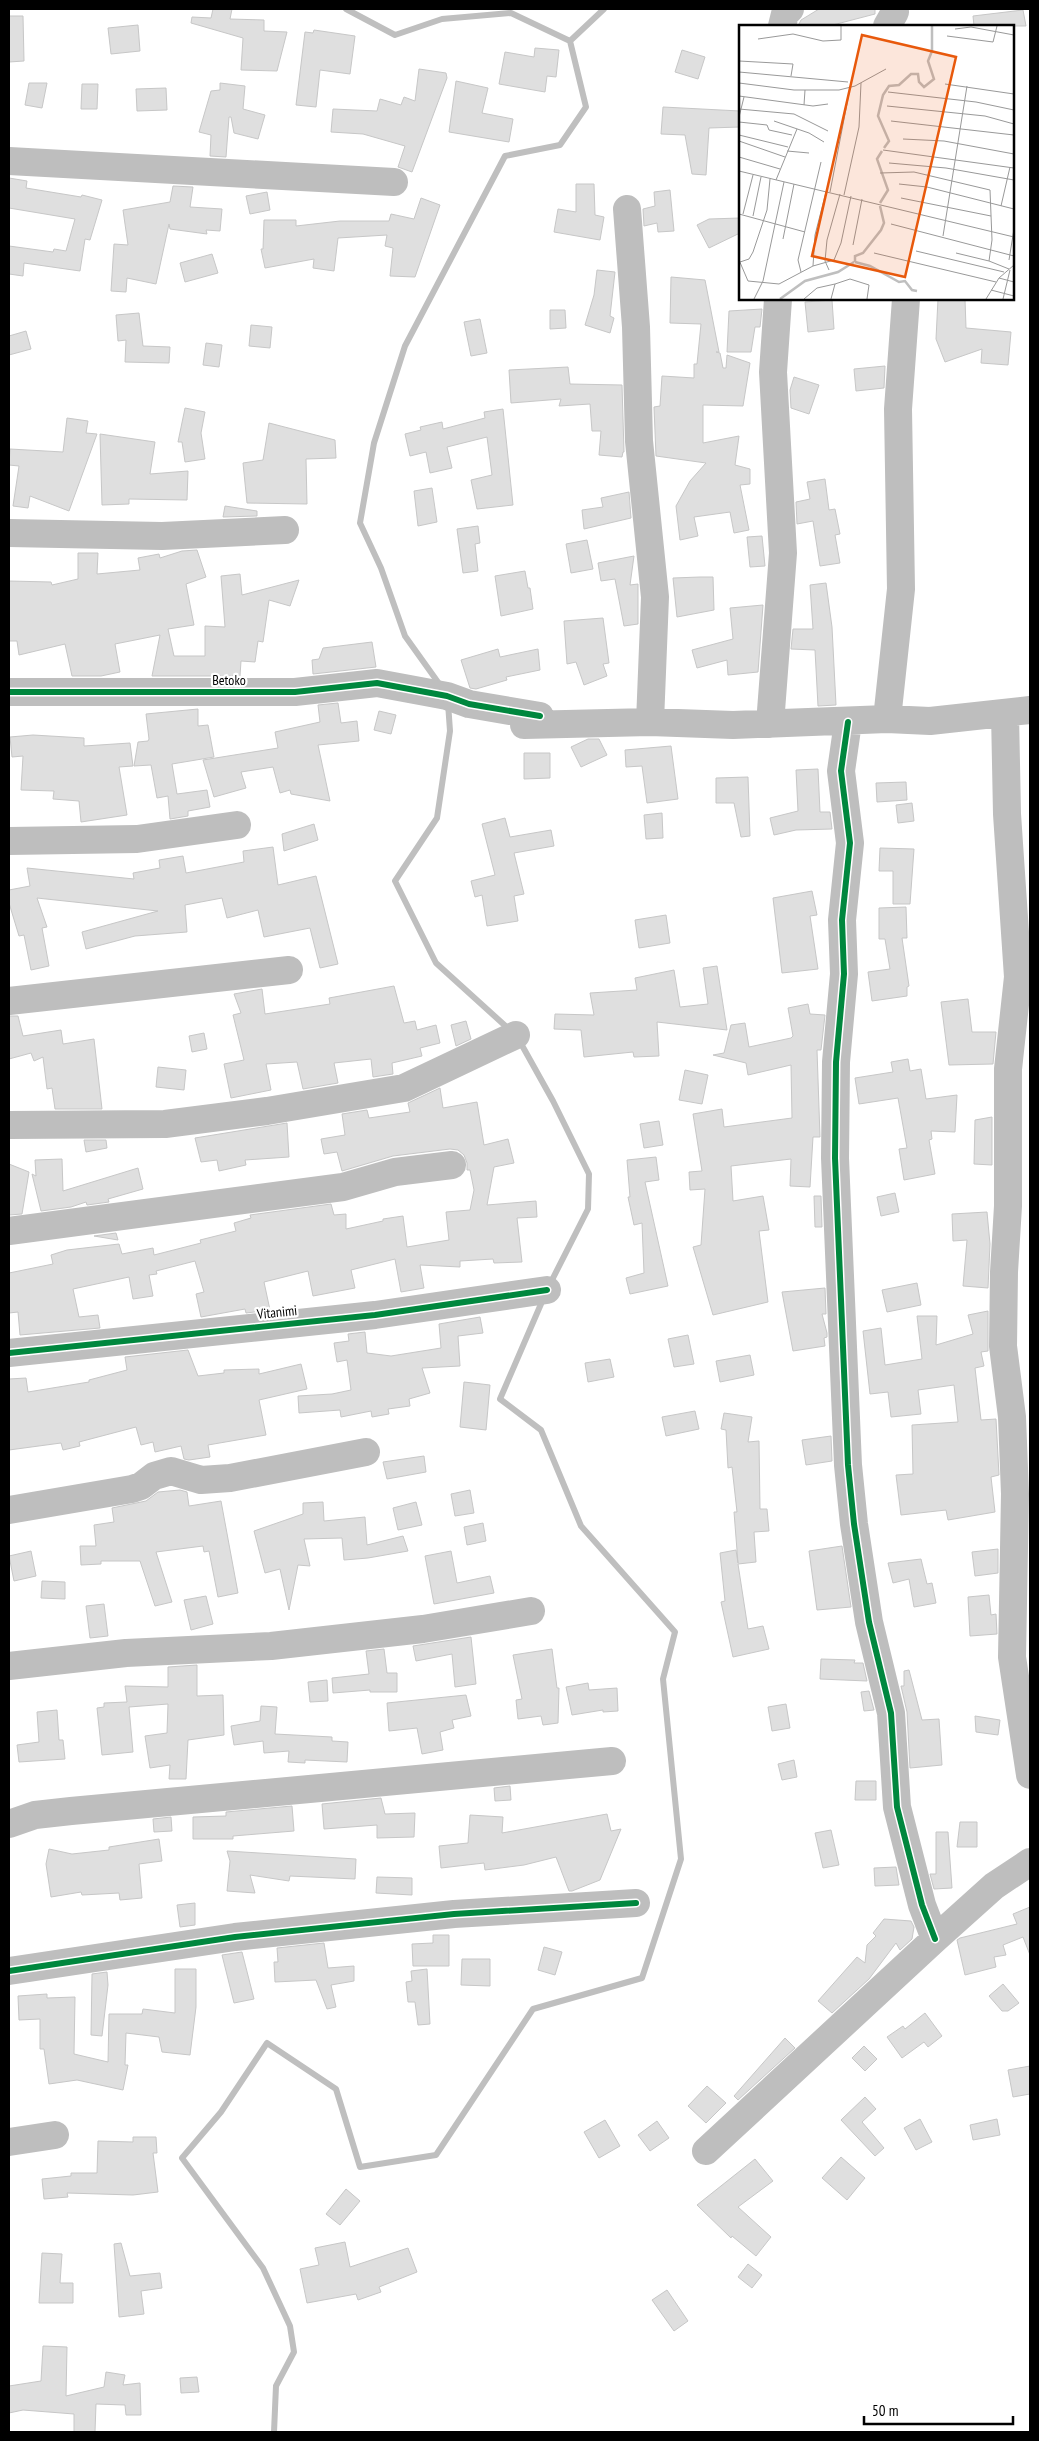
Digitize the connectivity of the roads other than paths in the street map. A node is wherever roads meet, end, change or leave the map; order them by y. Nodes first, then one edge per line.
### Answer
1 (790, 9) edge
2 (894, 9) edge
3 (782, 25) edge
4 (888, 25) edge
5 (9, 161) edge
6 (394, 182) dead end
7 (627, 209) dead end
8 (778, 300) edge
9 (906, 300) edge
10 (285, 530) dead end
11 (9, 533) edge
12 (9, 692) edge
13 (1018, 712) edge
14 (887, 719) junction
15 (650, 722) junction
16 (848, 722) junction
17 (770, 724) junction
18 (237, 825) dead end
19 (9, 841) edge
20 (289, 970) dead end
21 (9, 1001) edge
22 (516, 1035) dead end
23 (9, 1125) edge
24 (452, 1165) dead end
25 (9, 1231) edge
26 (547, 1290) dead end
27 (9, 1353) edge
28 (366, 1452) dead end
29 (9, 1510) edge
30 (531, 1612) dead end
31 (9, 1666) edge
32 (612, 1761) dead end
33 (1030, 1775) edge
34 (9, 1824) edge
35 (1030, 1862) edge
36 (636, 1903) dead end
37 (935, 1939) junction
38 (9, 1971) edge
39 (55, 2135) dead end
40 (9, 2142) edge
41 (706, 2151) dead end

1 - 3 street
2 - 4 street
5 - 6 street
7 - 15 street
8 - 17 street
9 - 14 street
10 - 11 street
12 - 15 street, Betoko
13 - 14 street
13 - 33 street
14 - 16 street
15 - 17 street
16 - 17 street
16 - 37 street
18 - 19 street
20 - 21 street
22 - 23 street
24 - 25 street
26 - 27 street, Vitanimi
28 - 29 street
30 - 31 street
32 - 34 street
35 - 37 street
36 - 38 street
37 - 41 street
39 - 40 street

